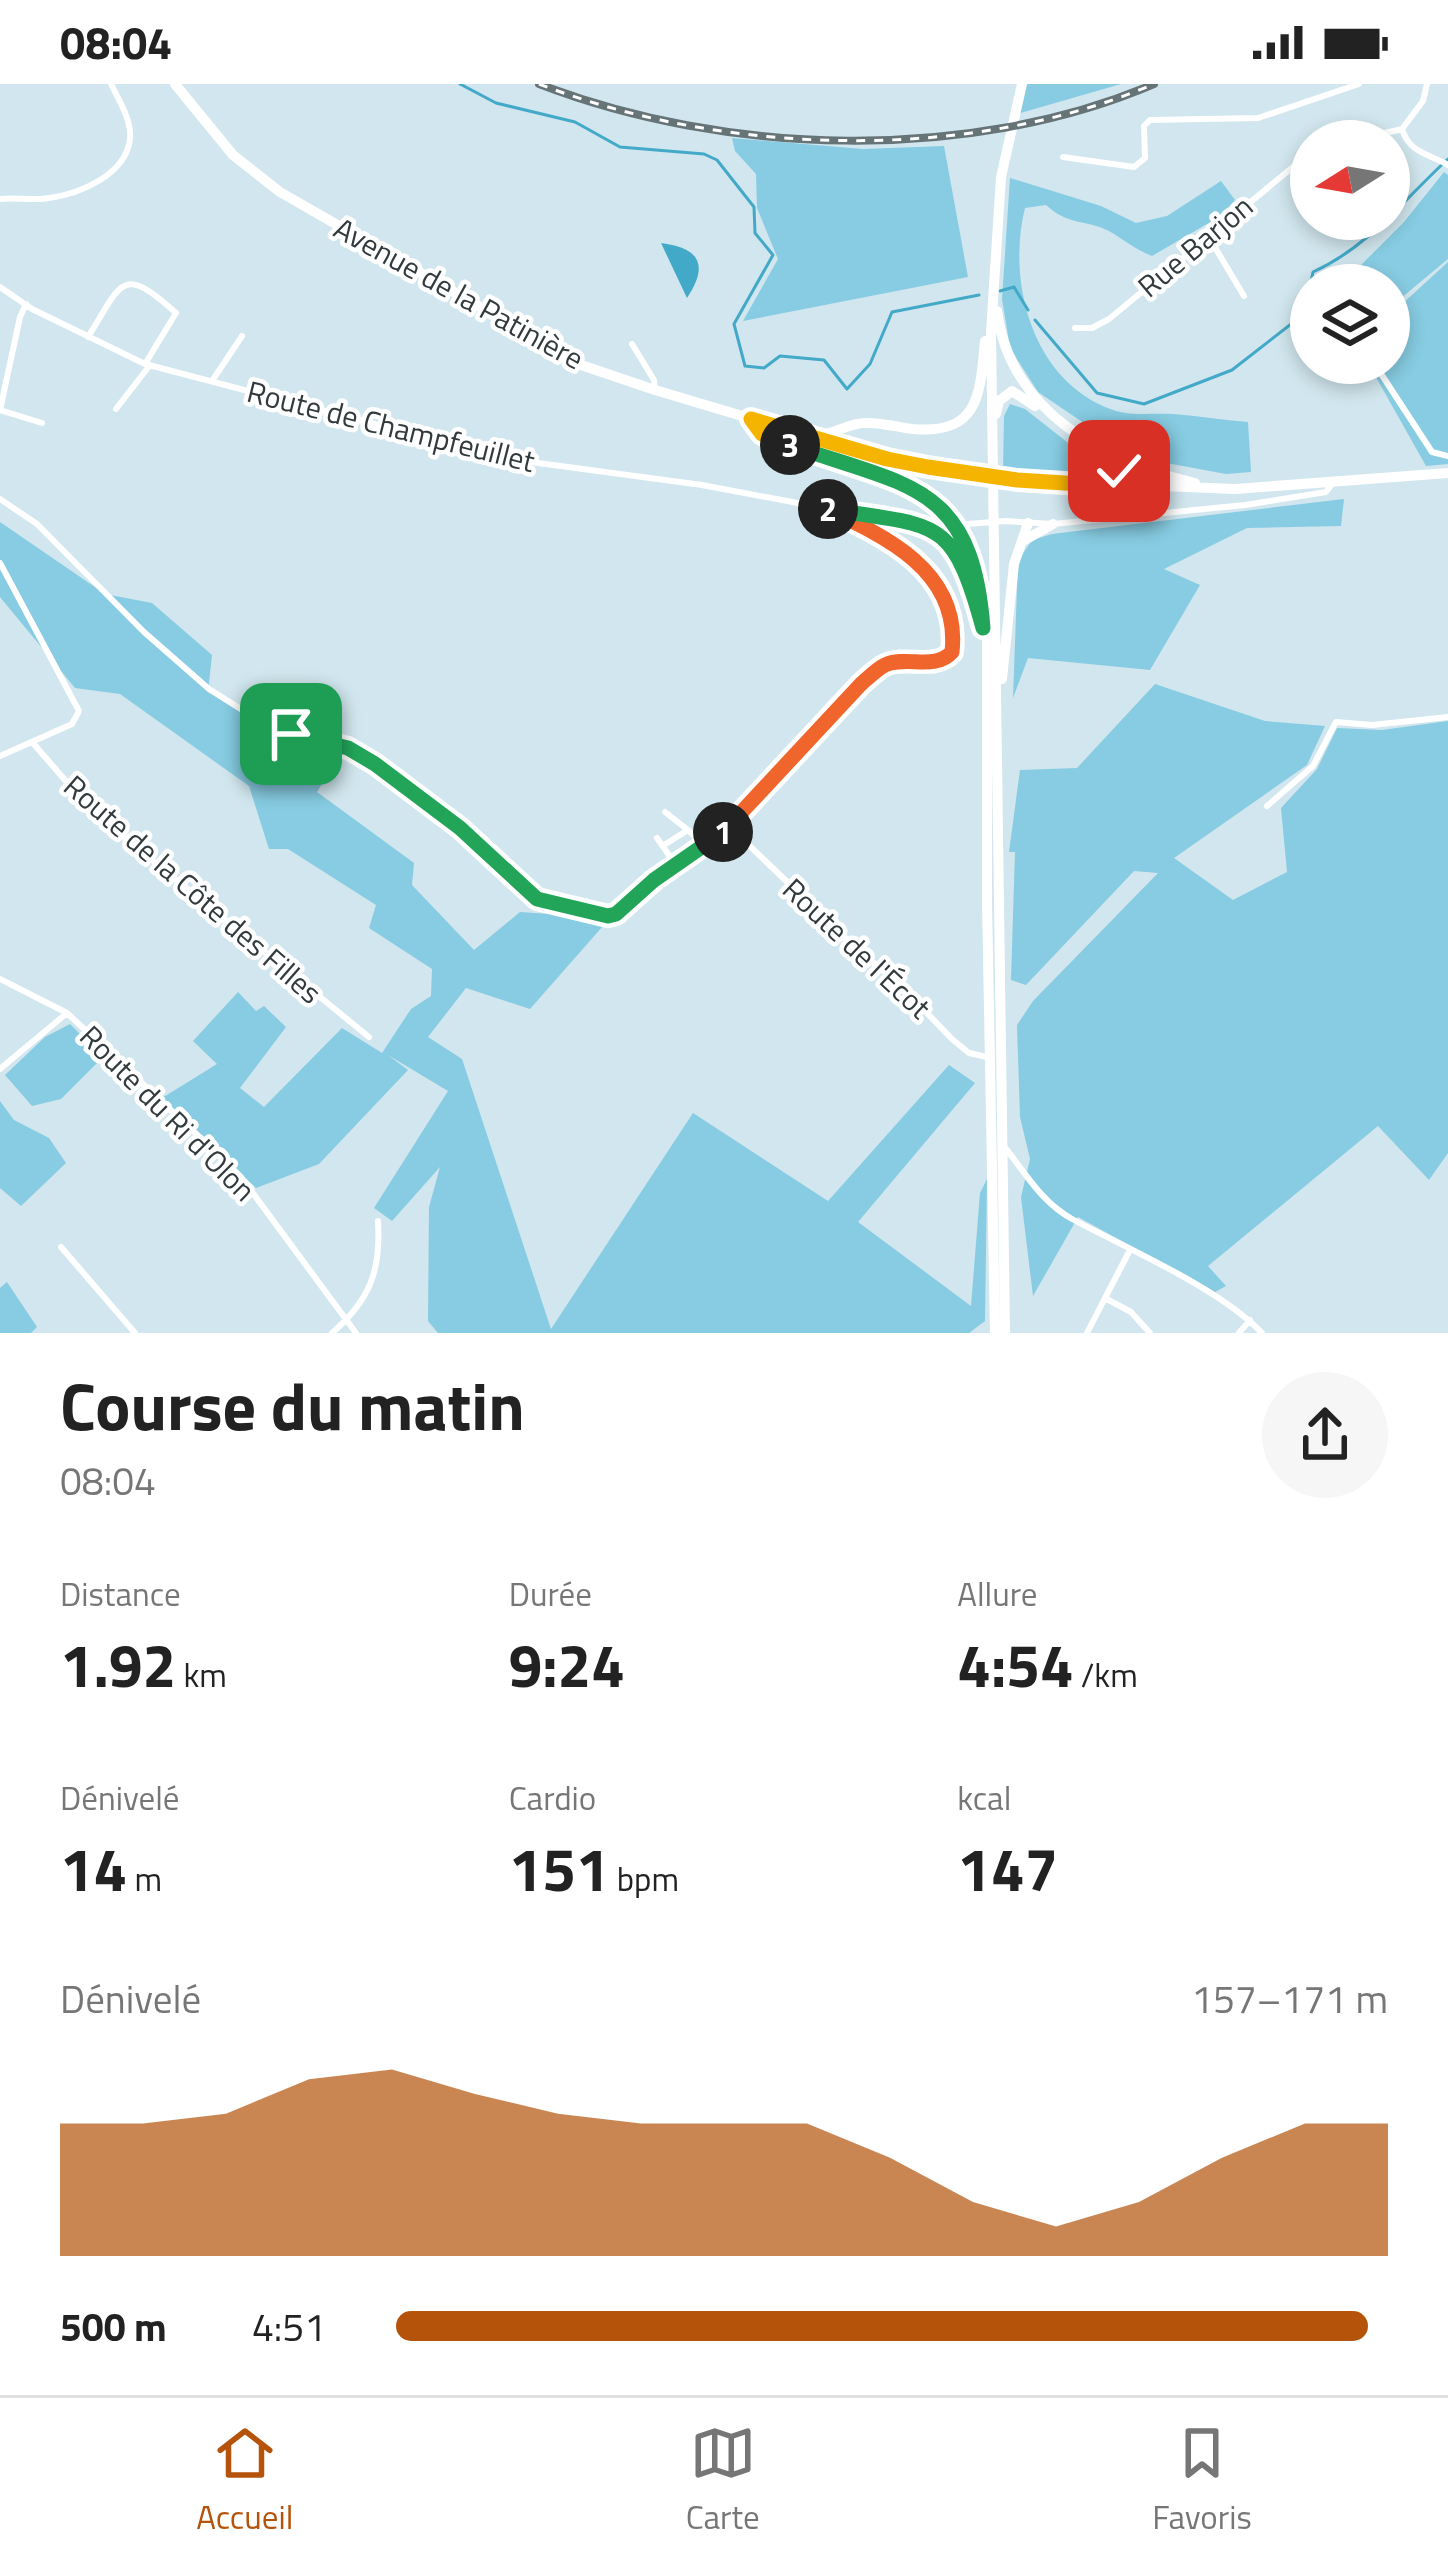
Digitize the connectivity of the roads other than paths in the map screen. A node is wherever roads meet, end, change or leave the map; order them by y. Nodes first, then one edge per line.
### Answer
1 (111, 84) edge
2 (175, 84) edge
3 (1019, 84) edge
4 (1360, 84) edge
5 (1427, 84) edge
6 (1409, 120) edge
7 (1006, 133) junction
8 (1410, 144) edge
9 (1063, 157) dead end
10 (1445, 163) edge
11 (1290, 169) edge
12 (0, 200) edge
13 (1207, 234) junction
14 (994, 260) junction
15 (0, 287) edge
16 (1244, 296) dead end
17 (26, 304) junction
18 (1075, 328) dead end
19 (986, 332) junction
20 (242, 336) dead end
21 (88, 337) junction
22 (632, 344) dead end
23 (147, 364) junction
24 (212, 382) junction
25 (1387, 384) edge
26 (656, 390) junction
27 (116, 409) dead end
28 (0, 410) edge
29 (751, 419) junction
30 (42, 424) dead end
31 (856, 424) junction
32 (806, 436) junction
33 (855, 450) junction
34 (1114, 456) junction
35 (1448, 456) edge
36 (988, 469) junction
37 (1448, 473) edge
38 (1333, 483) junction
39 (1078, 484) junction
40 (1112, 486) junction
41 (1235, 489) junction
42 (990, 490) junction
43 (0, 499) edge
44 (824, 508) junction
45 (1028, 523) junction
46 (1053, 524) junction
47 (936, 526) junction
48 (1022, 542) junction
49 (0, 563) edge
50 (983, 628) junction
51 (986, 654) junction
52 (1448, 716) edge
53 (32, 742) junction
54 (998, 748) junction
55 (0, 756) edge
56 (1267, 806) dead end
57 (665, 812) dead end
58 (730, 827) junction
59 (688, 830) junction
60 (704, 846) junction
61 (669, 855) dead end
62 (0, 979) edge
63 (67, 1013) junction
64 (369, 1037) dead end
65 (991, 1058) junction
66 (0, 1069) edge
67 (1003, 1145) junction
68 (378, 1221) dead end
69 (61, 1247) dead end
70 (1130, 1250) junction
71 (1105, 1298) junction
72 (1250, 1319) junction
73 (346, 1321) junction
74 (135, 1333) edge
75 (332, 1333) edge
76 (356, 1333) edge
77 (995, 1333) edge
78 (1005, 1333) edge
79 (1088, 1333) edge
80 (1150, 1333) edge
81 (1239, 1333) edge
82 (1262, 1333) edge

1 - 12 street
2 - 26 main road, Avenue de la Patinière
3 - 7 main road
4 - 9 street
5 - 6 street
7 - 14 main road
7 - 19 main road
8 - 10 street
11 - 13 street, Rue Barjon
13 - 16 street
13 - 18 street, Rue Barjon
14 - 34 main road
14 - 36 main road
15 - 17 street, Route de Champfeuillet
17 - 21 street, Route de Champfeuillet
17 - 28 street
19 - 31 main road
19 - 36 main road
20 - 24 street
21 - 23 street, Route de Champfeuillet
21 - 23 street
22 - 26 street
23 - 24 street, Route de Champfeuillet
23 - 27 street
24 - 44 street, Route de Champfeuillet
25 - 35 street
26 - 29 main road, Avenue de la Patinière
28 - 30 street
29 - 32 main road, Avenue de la Patinière
29 - 50 main road
31 - 32 main road
31 - 33 main road
32 - 33 main road, Avenue de la Patinière
33 - 36 main road, Avenue de la Patinière
34 - 40 main road
34 - 41 main road
36 - 39 main road, Avenue de la Patinière
36 - 39 main road
36 - 42 main road
37 - 38 main road
38 - 41 main road
38 - 46 street, Route de Champfeuillet
39 - 40 main road, Avenue de la Patinière
40 - 41 main road, Avenue de la Patinière
42 - 51 main road
42 - 54 main road
43 - 60 street
44 - 47 street, Route de Champfeuillet
44 - 58 street
45 - 46 street, Route de Champfeuillet
45 - 47 street, Route de Champfeuillet
45 - 48 main road
46 - 48 main road
47 - 50 main road
48 - 54 main road
49 - 53 street, Route de la Côte des Filles
50 - 51 main road
51 - 65 main road
52 - 56 street
53 - 55 street
53 - 64 street, Route de la Côte des Filles
54 - 67 main road
57 - 59 street
58 - 60 street
58 - 65 street, Route de l'Écot
59 - 60 street
59 - 61 street
62 - 63 street, Route du Ri d'Olon
63 - 66 street
63 - 73 street, Route du Ri d'Olon
65 - 77 main road
67 - 70 street
67 - 78 main road
68 - 73 street
69 - 74 street
70 - 71 street
70 - 72 street
71 - 79 street
71 - 80 street
72 - 81 street
72 - 82 street
73 - 75 street
73 - 76 street, Route du Ri d'Olon

